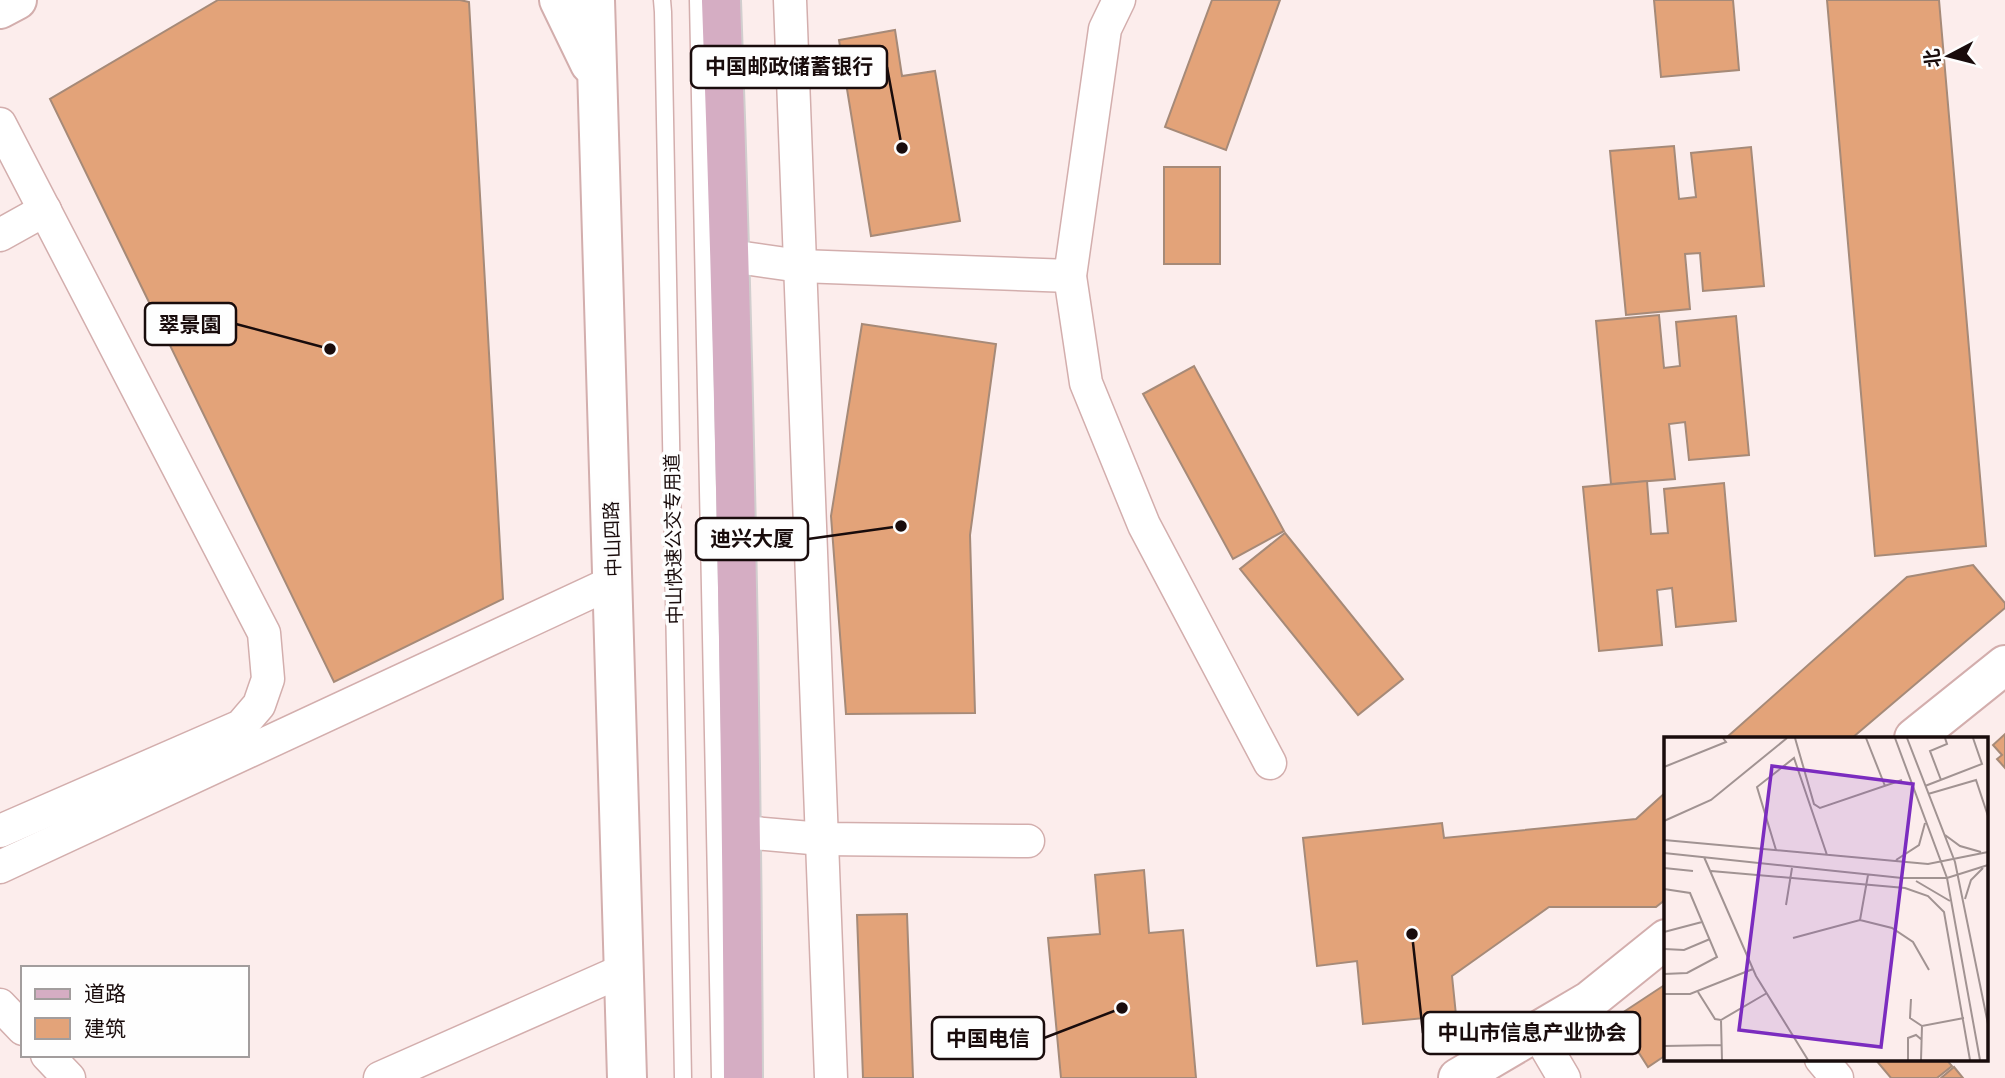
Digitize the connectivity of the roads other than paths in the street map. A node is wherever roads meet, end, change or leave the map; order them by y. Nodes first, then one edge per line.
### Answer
1 (17, 0) edge
2 (559, 0) edge
3 (595, 0) edge
4 (662, 0) edge
5 (698, 0) edge
6 (721, 0) edge
7 (790, 0) edge
8 (1119, 0) edge
9 (0, 9) edge
10 (597, 80) junction
11 (0, 124) edge
12 (45, 210) junction
13 (0, 235) edge
14 (730, 256) junction
15 (800, 266) junction
16 (1070, 276) junction
17 (613, 582) junction
18 (2005, 666) edge
19 (1915, 737) edge
20 (1270, 763) dead end
21 (0, 831) edge
22 (742, 832) junction
23 (822, 839) junction
24 (1028, 841) dead end
25 (0, 867) edge
26 (1664, 940) edge
27 (624, 970) junction
28 (0, 1005) edge
29 (21, 1027) edge
30 (1537, 1031) junction
31 (49, 1057) edge
32 (1822, 1060) edge
33 (69, 1078) edge
34 (380, 1078) edge
35 (627, 1078) edge
36 (683, 1078) edge
37 (720, 1078) edge
38 (743, 1078) edge
39 (831, 1078) edge
40 (1458, 1078) edge
41 (1564, 1078) edge
42 (1837, 1078) edge

1 - 9 main road
2 - 10 main road
3 - 10 main road, 中山四路
4 - 36 lane, 中山快速公交专用道
5 - 37 lane, 中山快速公交专用道
6 - 14 main road
7 - 15 street
8 - 16 street
10 - 17 main road, 中山四路
11 - 12 street
12 - 13 street
12 - 21 street
14 - 15 street
14 - 22 main road
15 - 16 street
15 - 23 street
16 - 20 street
17 - 25 street
17 - 27 main road, 中山四路
18 - 19 main road
22 - 23 street
22 - 38 main road
23 - 24 street
23 - 39 street
26 - 30 main road
27 - 34 street
27 - 35 main road, 中山四路
28 - 29 street
30 - 40 main road
30 - 41 street
31 - 33 street
32 - 42 street

